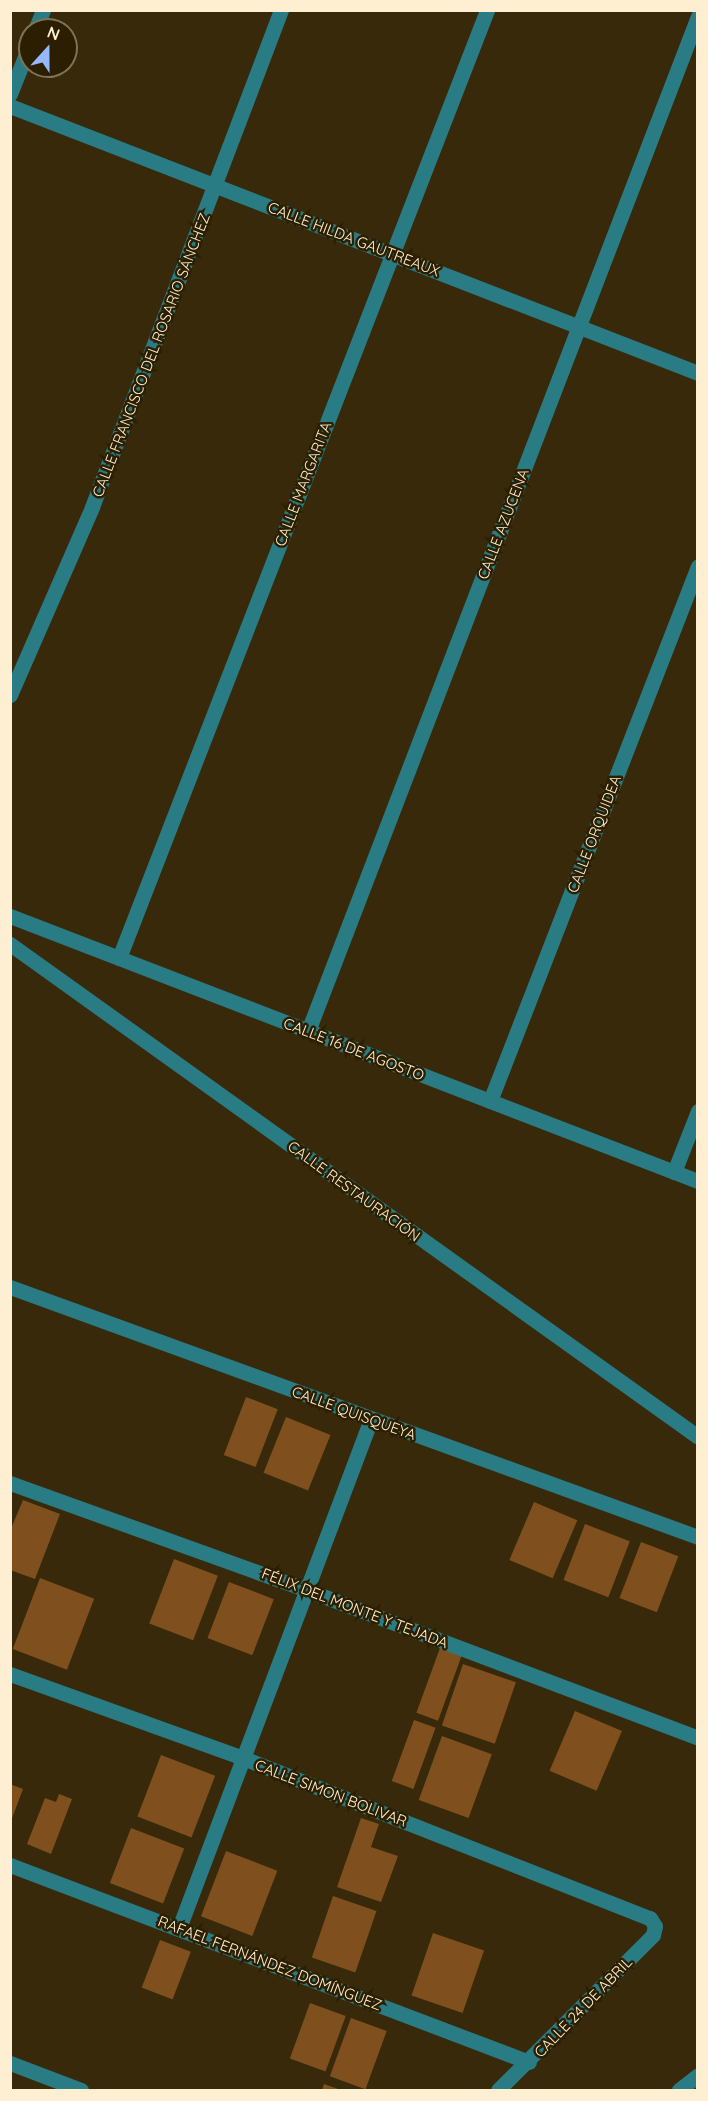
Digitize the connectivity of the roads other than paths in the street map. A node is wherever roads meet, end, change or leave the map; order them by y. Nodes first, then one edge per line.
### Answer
1 (281, 10) edge
2 (487, 10) edge
3 (698, 16) edge
4 (18, 74) edge
5 (10, 94) edge
6 (10, 106) edge
7 (215, 185) junction
8 (392, 254) junction
9 (578, 326) junction
10 (698, 373) edge
11 (698, 566) edge
12 (10, 695) edge
13 (10, 916) edge
14 (10, 944) edge
15 (118, 958) junction
16 (308, 1031) junction
17 (490, 1101) junction
18 (698, 1111) edge
19 (674, 1172) junction
20 (698, 1181) edge
21 (10, 1287) edge
22 (371, 1419) junction
23 (698, 1437) edge
24 (10, 1483) edge
25 (698, 1537) edge
26 (307, 1590) junction
27 (10, 1674) edge
28 (698, 1738) edge
29 (243, 1758) junction
30 (10, 1865) edge
31 (650, 1918) joint
32 (179, 1928) junction
33 (529, 2062) junction
34 (10, 2063) edge
35 (698, 2075) edge
36 (81, 2091) edge
37 (498, 2091) edge
38 (679, 2091) edge

1 - 7 street, CALLE FRANCISCO DEL ROSARIO SÁNCHEZ
2 - 8 street, CALLE MARGARITA
3 - 9 street, CALLE AZUCENA
4 - 5 street
6 - 7 street, CALLE HILDA GAUTREAUX
7 - 8 street, CALLE HILDA GAUTREAUX
7 - 12 street, CALLE FRANCISCO DEL ROSARIO SÁNCHEZ
8 - 9 street, CALLE HILDA GAUTREAUX
8 - 15 street, CALLE MARGARITA
9 - 10 street, CALLE HILDA GAUTREAUX
9 - 16 street, CALLE AZUCENA
11 - 17 street, CALLE ORQUIDEA
13 - 15 street, CALLE 16 DE AGOSTO
14 - 23 street, CALLE RESTAURACIÓN
15 - 16 street, CALLE 16 DE AGOSTO
16 - 17 street, CALLE 16 DE AGOSTO
17 - 19 street, CALLE 16 DE AGOSTO
18 - 19 street
19 - 20 street, CALLE 16 DE AGOSTO
21 - 22 street, CALLE QUISQUEYA
22 - 25 street, CALLE QUISQUEYA
22 - 26 street
24 - 26 street, FÉLIX DEL MONTE Y TEJADA
26 - 28 street, FÉLIX DEL MONTE Y TEJADA
26 - 29 street
27 - 29 street, CALLE SIMON BOLIVAR
29 - 31 street, CALLE SIMON BOLIVAR
29 - 32 street
30 - 32 street, RAFAEL FERNÁNDEZ DOMÍNGUEZ
31 - 33 street, CALLE 24 DE ABRIL
32 - 33 street, RAFAEL FERNÁNDEZ DOMÍNGUEZ
33 - 37 street, CALLE 24 DE ABRIL
34 - 36 street
35 - 38 street

